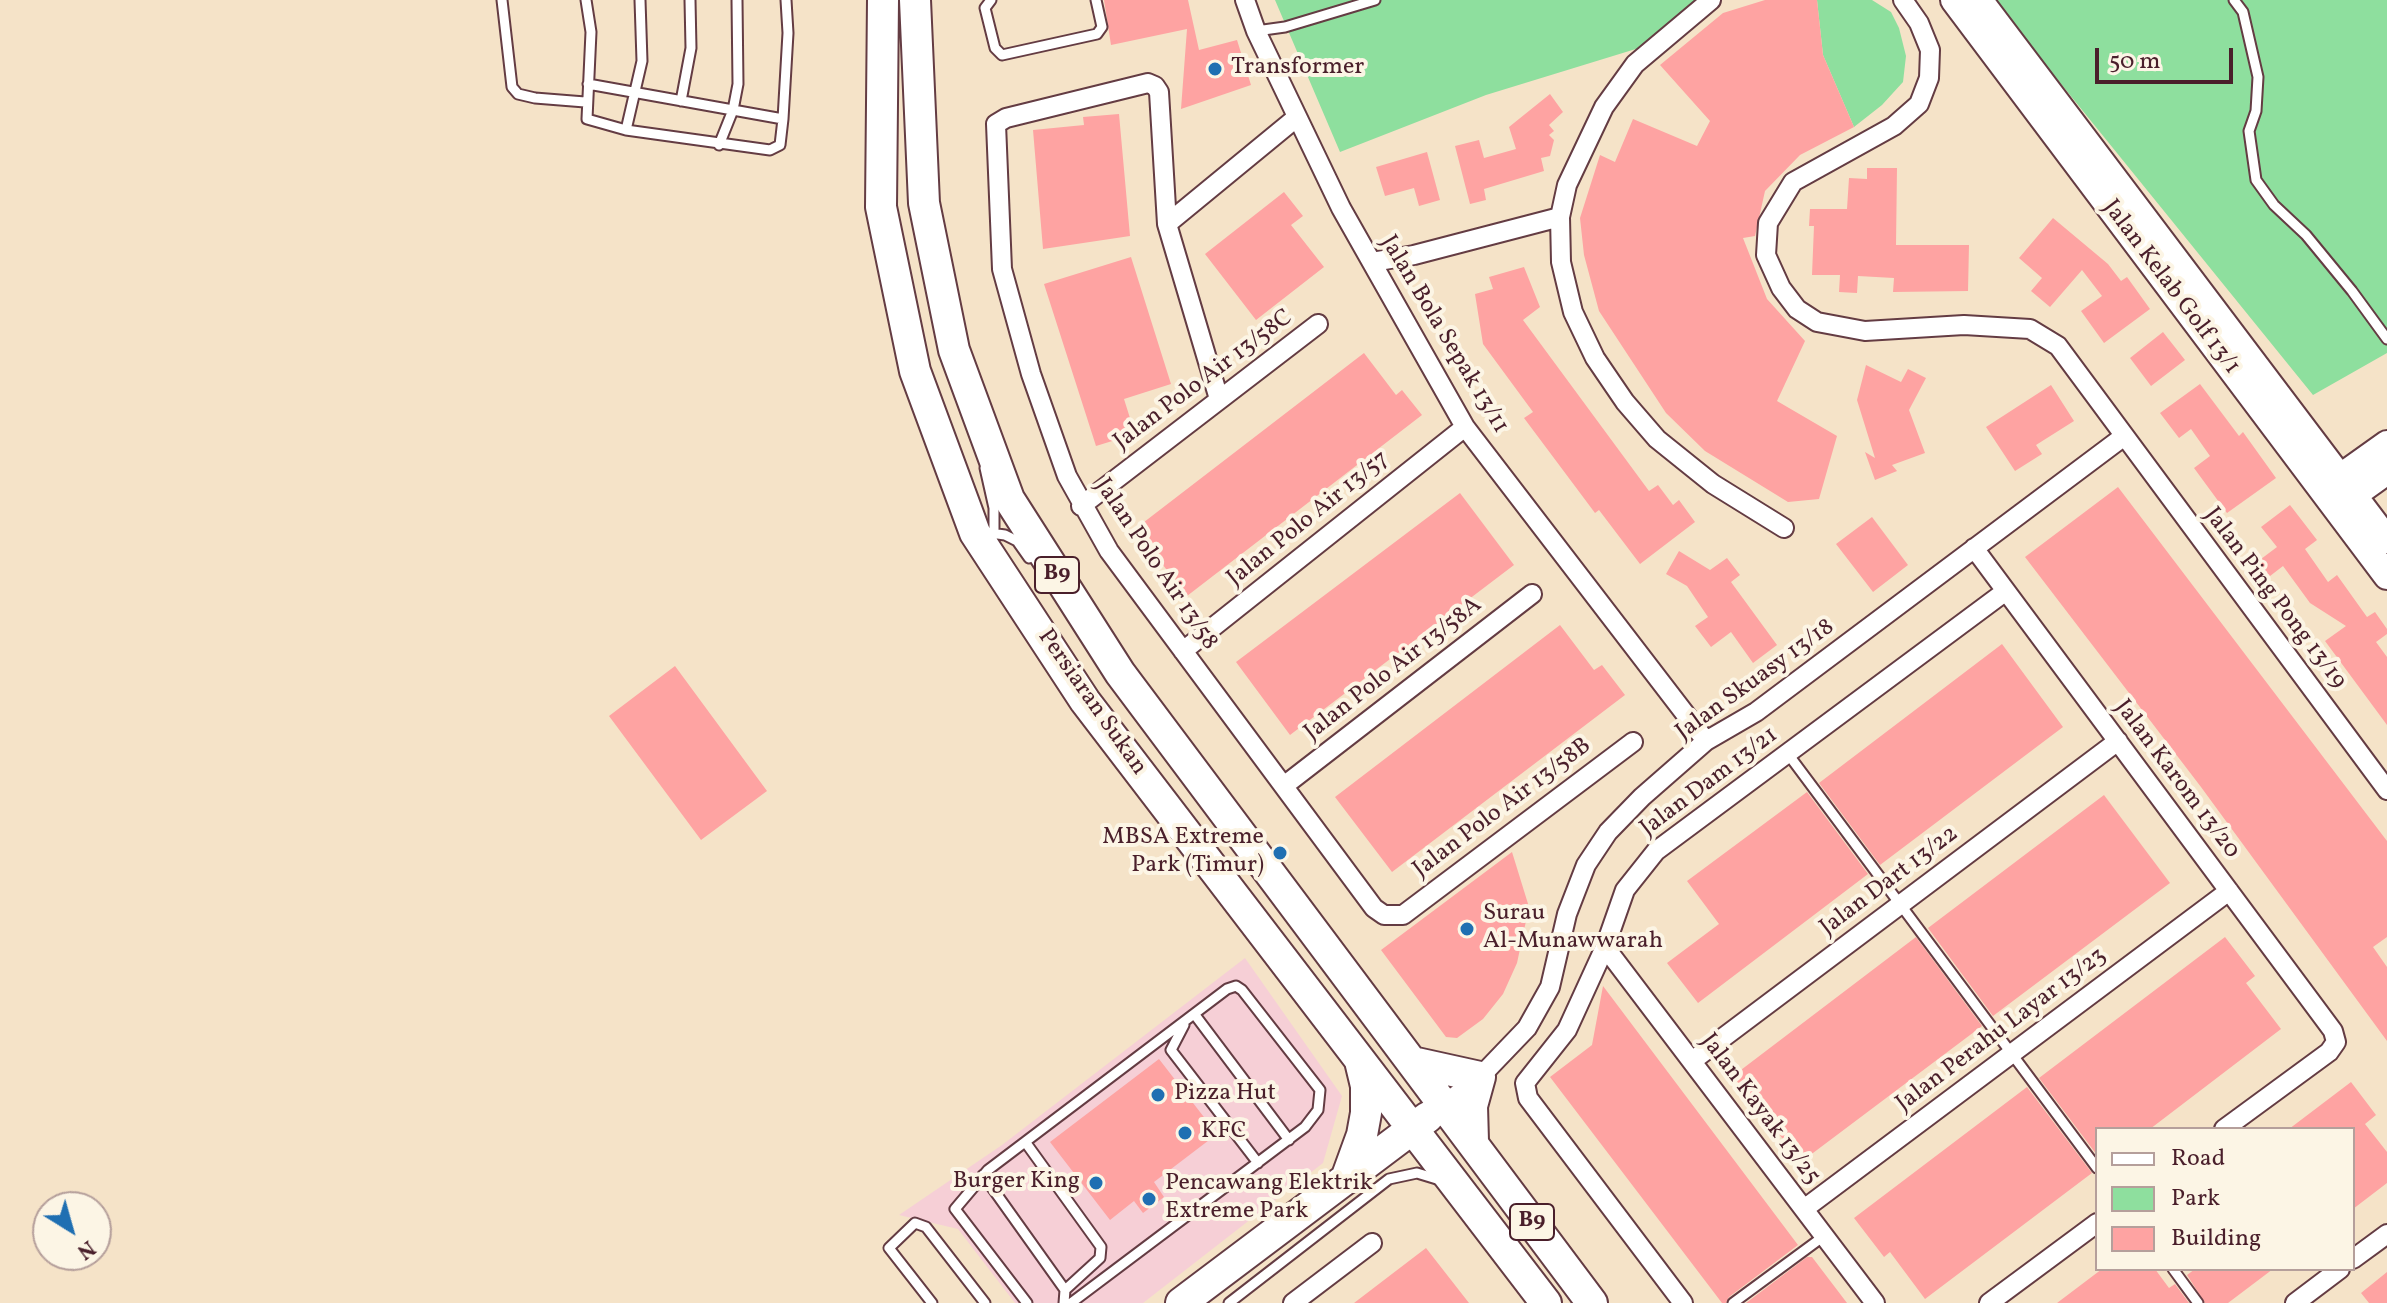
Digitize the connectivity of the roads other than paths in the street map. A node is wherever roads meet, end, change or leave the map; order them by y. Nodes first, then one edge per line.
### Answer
1 (502, 0) edge
2 (586, 0) edge
3 (640, 0) edge
4 (690, 0) edge
5 (737, 0) edge
6 (786, 0) edge
7 (915, 0) edge
8 (937, 0) edge
9 (991, 0) edge
10 (1096, 0) edge
11 (1245, 0) edge
12 (1375, 0) edge
13 (1711, 0) edge
14 (1903, 0) edge
15 (1954, 0) edge
16 (1979, 0) edge
17 (2234, 0) edge
18 (886, 7) edge
19 (1256, 31) junction
20 (916, 33) junction
21 (588, 84) junction
22 (634, 92) junction
23 (681, 101) junction
24 (585, 102) junction
25 (733, 110) junction
26 (1296, 118) junction
27 (783, 119) junction
28 (626, 130) junction
29 (719, 145) junction
30 (1560, 217) junction
31 (1167, 224) junction
32 (1372, 262) junction
33 (1318, 324) dead end
34 (2387, 339) edge
35 (1219, 399) junction
36 (1465, 427) junction
37 (2123, 437) junction
38 (2387, 444) edge
39 (988, 448) junction
40 (2387, 471) edge
41 (2338, 493) junction
42 (1081, 506) junction
43 (1784, 528) dead end
44 (986, 539) junction
45 (2387, 540) edge
46 (1974, 548) junction
47 (1033, 563) dead end
48 (2387, 576) edge
49 (1050, 583) dead end
50 (2006, 591) junction
51 (1532, 594) dead end
52 (1077, 605) junction
53 (1183, 651) junction
54 (1706, 741) junction
55 (2118, 741) junction
56 (1633, 742) dead end
57 (1788, 754) junction
58 (1285, 785) junction
59 (2387, 790) edge
60 (2229, 891) junction
61 (1900, 905) junction
62 (1403, 915) joint
63 (1605, 947) junction
64 (1195, 1015) junction
65 (1186, 1022) junction
66 (2012, 1054) junction
67 (1360, 1060) junction
68 (1692, 1061) junction
69 (1412, 1062) junction
70 (1480, 1077) junction
71 (1445, 1104) junction
72 (1414, 1127) junction
73 (2227, 1127) edge
74 (1289, 1140) junction
75 (1473, 1141) junction
76 (1026, 1143) junction
77 (1258, 1163) junction
78 (2095, 1165) edge
79 (983, 1175) junction
80 (1346, 1179) junction
81 (1464, 1192) junction
82 (1804, 1209) junction
83 (2095, 1224) edge
84 (2387, 1234) edge
85 (1824, 1236) junction
86 (1372, 1243) dead end
87 (2355, 1258) edge
88 (2174, 1271) edge
89 (2337, 1271) edge
90 (1065, 1290) junction
91 (932, 1303) edge
92 (985, 1303) edge
93 (1027, 1303) edge
94 (1064, 1303) edge
95 (1071, 1303) edge
96 (1181, 1303) edge
97 (1229, 1303) edge
98 (1293, 1303) edge
99 (1546, 1303) edge
100 (1592, 1303) edge
101 (1683, 1303) edge
102 (1733, 1303) edge
103 (1875, 1303) edge
104 (1989, 1303) edge
105 (2198, 1303) edge
106 (2295, 1303) edge

1 - 24 lane
2 - 21 lane
3 - 22 lane
4 - 23 lane
5 - 25 lane
6 - 27 lane
7 - 20 main road, Persiaran Sukan / B9
8 - 20 main road
9 - 10 lane
11 - 19 street, Jalan Bola Sepak 13/11
12 - 19 lane
13 - 30 street
14 - 37 street, Jalan Ping Pong 13/19
15 - 41 street, Jalan Kelab Golf 13/1
16 - 41 street
17 - 34 lane
18 - 44 main road, Persiaran Sukan / B9
19 - 26 street, Jalan Bola Sepak 13/11
20 - 39 main road, Persiaran Sukan / B9
21 - 22 lane
21 - 24 lane
22 - 23 lane
22 - 28 lane
23 - 25 lane
24 - 28 lane
25 - 27 lane
25 - 29 lane
26 - 31 street
26 - 32 street, Jalan Bola Sepak 13/11
27 - 29 lane
28 - 29 lane
30 - 32 street
30 - 43 street
31 - 35 street
31 - 42 street, Jalan Polo Air 13/58
32 - 36 street, Jalan Bola Sepak 13/11
33 - 35 street, Jalan Polo Air 13/58C
35 - 42 street, Jalan Polo Air 13/58C
36 - 53 street, Jalan Polo Air 13/57
36 - 54 street, Jalan Bola Sepak 13/11
37 - 46 street, Jalan Skuasy 13/18
37 - 59 street, Jalan Ping Pong 13/19
38 - 41 street
39 - 44 lane
39 - 52 main road, Persiaran Sukan / B9
40 - 41 street
41 - 45 street, Jalan Kelab Golf 13/1
41 - 48 street, Jalan Kelab Golf 13/1
42 - 53 street, Jalan Polo Air 13/58
44 - 47 lane
44 - 67 main road, Persiaran Sukan / B9
46 - 50 street, Jalan Karom 13/20
46 - 54 street, Jalan Skuasy 13/18
49 - 52 lane
50 - 55 street, Jalan Karom 13/20
50 - 57 street, Jalan Dam 13/21
51 - 58 street, Jalan Polo Air 13/58A
52 - 69 main road, Persiaran Sukan / B9
53 - 58 street, Jalan Polo Air 13/58
54 - 70 street, Jalan Skuasy 13/18
55 - 60 street, Jalan Karom 13/20
55 - 61 street, Jalan Dart 13/22
56 - 62 street, Jalan Polo Air 13/58B
57 - 61 lane
57 - 63 street, Jalan Dam 13/21
58 - 62 street, Jalan Polo Air 13/58
60 - 66 street, Jalan Perahu Layar 13/23
60 - 73 street, Jalan Karom 13/20
61 - 66 lane
61 - 68 street, Jalan Dart 13/22
63 - 68 street, Jalan Kayak 13/25
63 - 101 street, Jalan Dam 13/21
64 - 65 lane
64 - 74 lane
64 - 74 lane
65 - 76 lane
65 - 77 lane
66 - 78 lane
66 - 82 street, Jalan Perahu Layar 13/23
67 - 72 main road, Persiaran Sukan / B9
67 - 80 main road
68 - 82 street, Jalan Kayak 13/25
69 - 70 main road
69 - 71 main road, Persiaran Sukan / B9
70 - 71 street, Jalan Skuasy 13/18
70 - 75 main road
71 - 72 main road
71 - 75 main road, Persiaran Sukan / B9
72 - 80 main road
72 - 81 main road, Persiaran Sukan / B9
74 - 77 lane
75 - 100 main road, Persiaran Sukan / B9
76 - 79 lane
76 - 90 lane
77 - 95 lane
79 - 90 lane
79 - 93 lane
80 - 96 main road
81 - 97 lane
81 - 99 main road, Persiaran Sukan / B9
82 - 85 street, Jalan Kayak 13/25
83 - 104 street
84 - 87 street
85 - 102 lane
85 - 103 street, Jalan Kayak 13/25
86 - 98 street
88 - 105 lane
89 - 106 street
90 - 94 lane
91 - 92 lane

